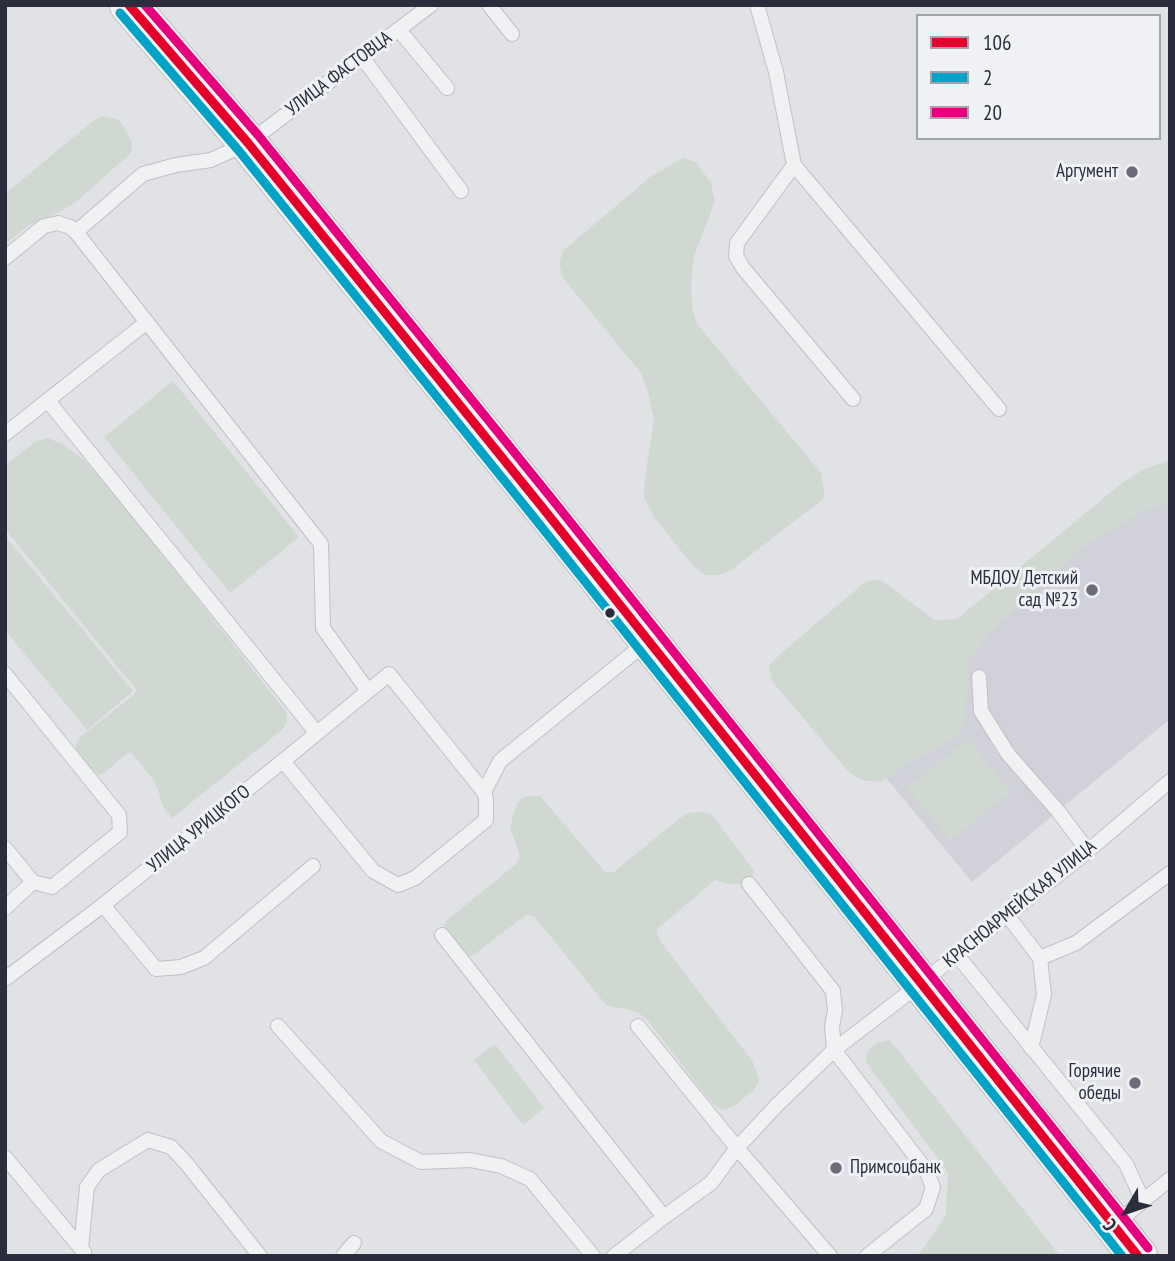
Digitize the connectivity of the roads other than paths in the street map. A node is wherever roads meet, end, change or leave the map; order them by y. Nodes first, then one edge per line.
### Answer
1 (129, 5) edge
2 (431, 5) edge
3 (489, 5) edge
4 (757, 5) edge
5 (413, 11) edge
6 (398, 30) junction
7 (512, 34) dead end
8 (362, 57) junction
9 (447, 88) dead end
10 (248, 143) junction
11 (794, 165) junction
12 (461, 191) dead end
13 (76, 232) junction
14 (5, 258) edge
15 (147, 322) junction
16 (853, 398) dead end
17 (48, 401) junction
18 (999, 409) dead end
19 (5, 434) edge
20 (648, 641) junction
21 (5, 674) edge
22 (979, 677) dead end
23 (368, 691) junction
24 (316, 732) junction
25 (283, 761) junction
26 (1170, 781) edge
27 (484, 792) junction
28 (5, 848) edge
29 (1088, 851) junction
30 (313, 866) dead end
31 (1170, 873) edge
32 (33, 882) junction
33 (749, 884) dead end
34 (103, 905) junction
35 (5, 908) edge
36 (1007, 915) junction
37 (442, 935) dead end
38 (957, 955) junction
39 (1040, 958) junction
40 (5, 979) edge
41 (920, 984) junction
42 (278, 1026) dead end
43 (638, 1026) dead end
44 (1031, 1048) junction
45 (834, 1050) junction
46 (737, 1148) junction
47 (5, 1157) edge
48 (1170, 1179) edge
49 (1143, 1201) junction
50 (664, 1217) junction
51 (1114, 1225) junction
52 (354, 1243) dead end
53 (84, 1252) edge
54 (618, 1253) edge
55 (260, 1256) edge
56 (343, 1256) edge
57 (593, 1256) edge
58 (830, 1256) edge
59 (867, 1256) edge
60 (1138, 1256) edge

1 - 10 main road
2 - 5 lane, УЛИЦА ФАСТОВЦА
3 - 7 lane
4 - 11 lane
5 - 6 lane, УЛИЦА ФАСТОВЦА
6 - 8 lane, УЛИЦА ФАСТОВЦА
6 - 9 lane
8 - 10 lane, УЛИЦА ФАСТОВЦА
8 - 12 lane
10 - 13 lane, УЛИЦА ФАСТОВЦА
10 - 20 main road
11 - 16 lane
11 - 18 lane
13 - 14 lane
13 - 15 lane
15 - 17 lane
15 - 23 lane
17 - 19 lane
17 - 24 lane
20 - 27 lane
20 - 41 main road
21 - 32 lane
22 - 29 lane
23 - 24 lane, УЛИЦА УРИЦКОГО
23 - 27 lane, УЛИЦА УРИЦКОГО
24 - 25 lane, УЛИЦА УРИЦКОГО
25 - 27 lane
25 - 34 lane, УЛИЦА УРИЦКОГО
26 - 29 lane, КРАСНОАРМЕЙСКАЯ УЛИЦА
28 - 32 lane
29 - 36 lane, КРАСНОАРМЕЙСКАЯ УЛИЦА
30 - 34 lane
31 - 39 lane
32 - 35 lane
33 - 45 lane
34 - 40 lane, УЛИЦА УРИЦКОГО
36 - 38 lane, КРАСНОАРМЕЙСКАЯ УЛИЦА
36 - 39 lane
37 - 50 lane
38 - 41 lane, КРАСНОАРМЕЙСКАЯ УЛИЦА
38 - 44 lane
39 - 44 lane
41 - 45 lane, КРАСНОАРМЕЙСКАЯ УЛИЦА
41 - 51 main road
42 - 57 lane
43 - 46 lane
44 - 49 lane
45 - 46 lane, КРАСНОАРМЕЙСКАЯ УЛИЦА
45 - 59 lane
46 - 50 lane, КРАСНОАРМЕЙСКАЯ УЛИЦА
46 - 58 lane
47 - 53 lane
48 - 49 lane
49 - 51 lane
50 - 54 lane, КРАСНОАРМЕЙСКАЯ УЛИЦА
51 - 60 main road
52 - 56 lane
53 - 55 lane

